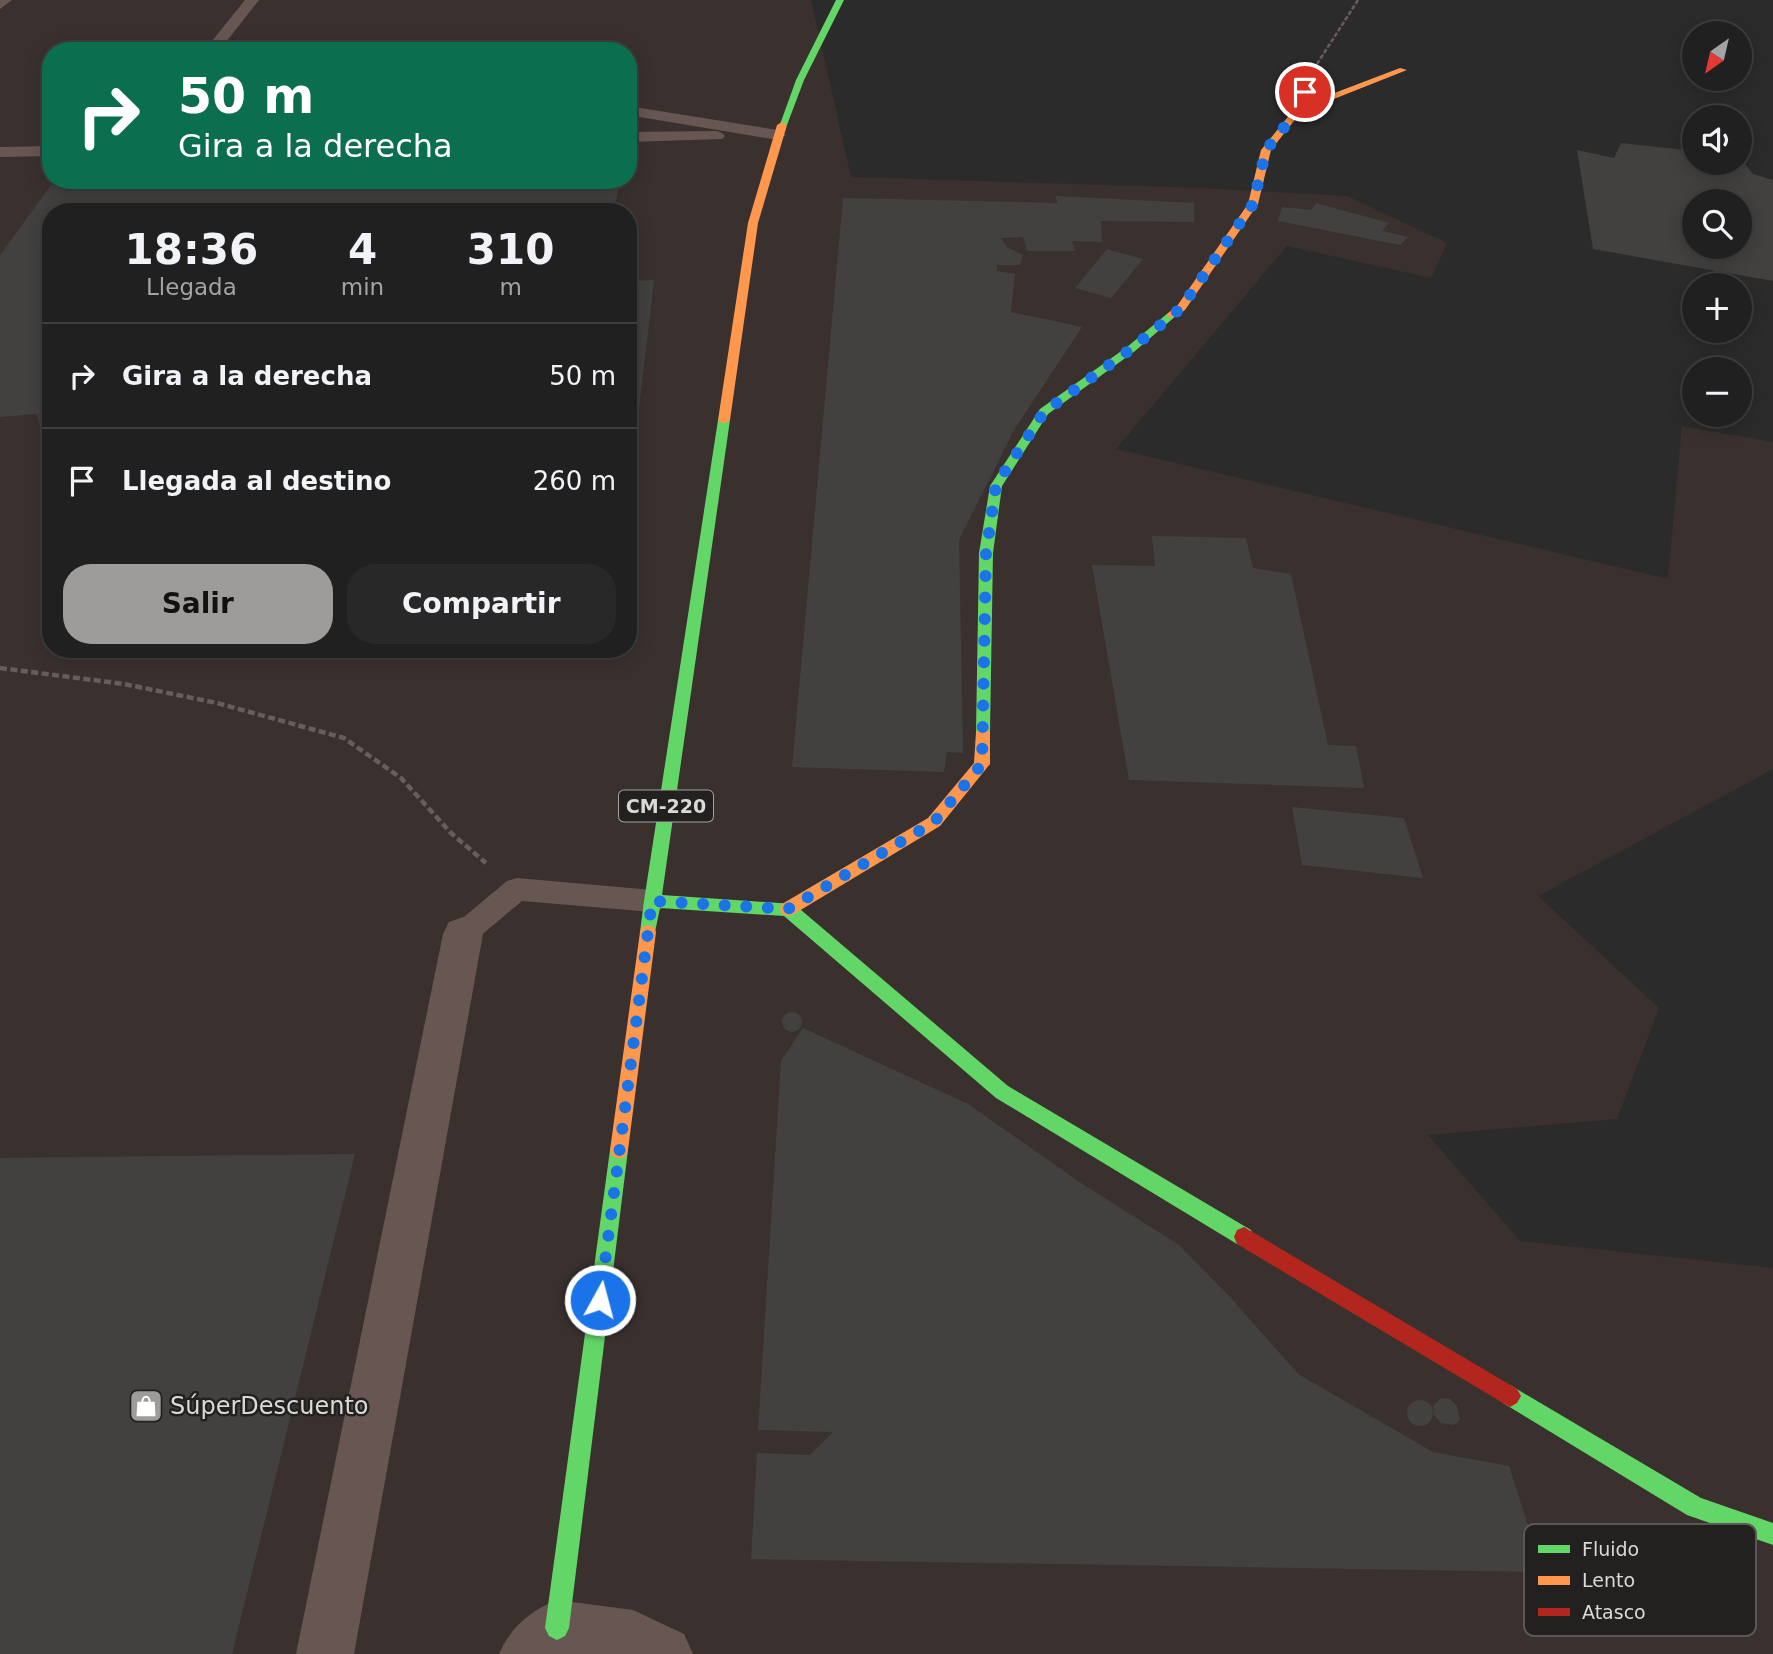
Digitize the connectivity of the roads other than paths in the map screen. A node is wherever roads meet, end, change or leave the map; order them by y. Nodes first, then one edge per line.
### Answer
1 (5, 0) edge
2 (252, 0) edge
3 (840, 0) edge
4 (0, 5) edge
5 (218, 42) edge
6 (1404, 70) dead end
7 (637, 112) edge
8 (778, 135) junction
9 (637, 137) edge
10 (42, 150) edge
11 (0, 152) edge
12 (652, 901) junction
13 (788, 909) junction
14 (463, 933) joint
15 (1744, 1524) edge
16 (1756, 1528) edge
17 (1773, 1534) edge
18 (546, 1645) edge
19 (325, 1654) edge
20 (664, 1654) edge

1 - 4 lane
2 - 5 lane
3 - 8 street, CM-220
6 - 13 street
7 - 8 lane
8 - 9 lane
8 - 12 street, CM-220
10 - 11 lane
12 - 13 street
12 - 14 lane
12 - 18 street, CM-220
13 - 15 street
14 - 19 street
16 - 17 street
18 - 20 street

